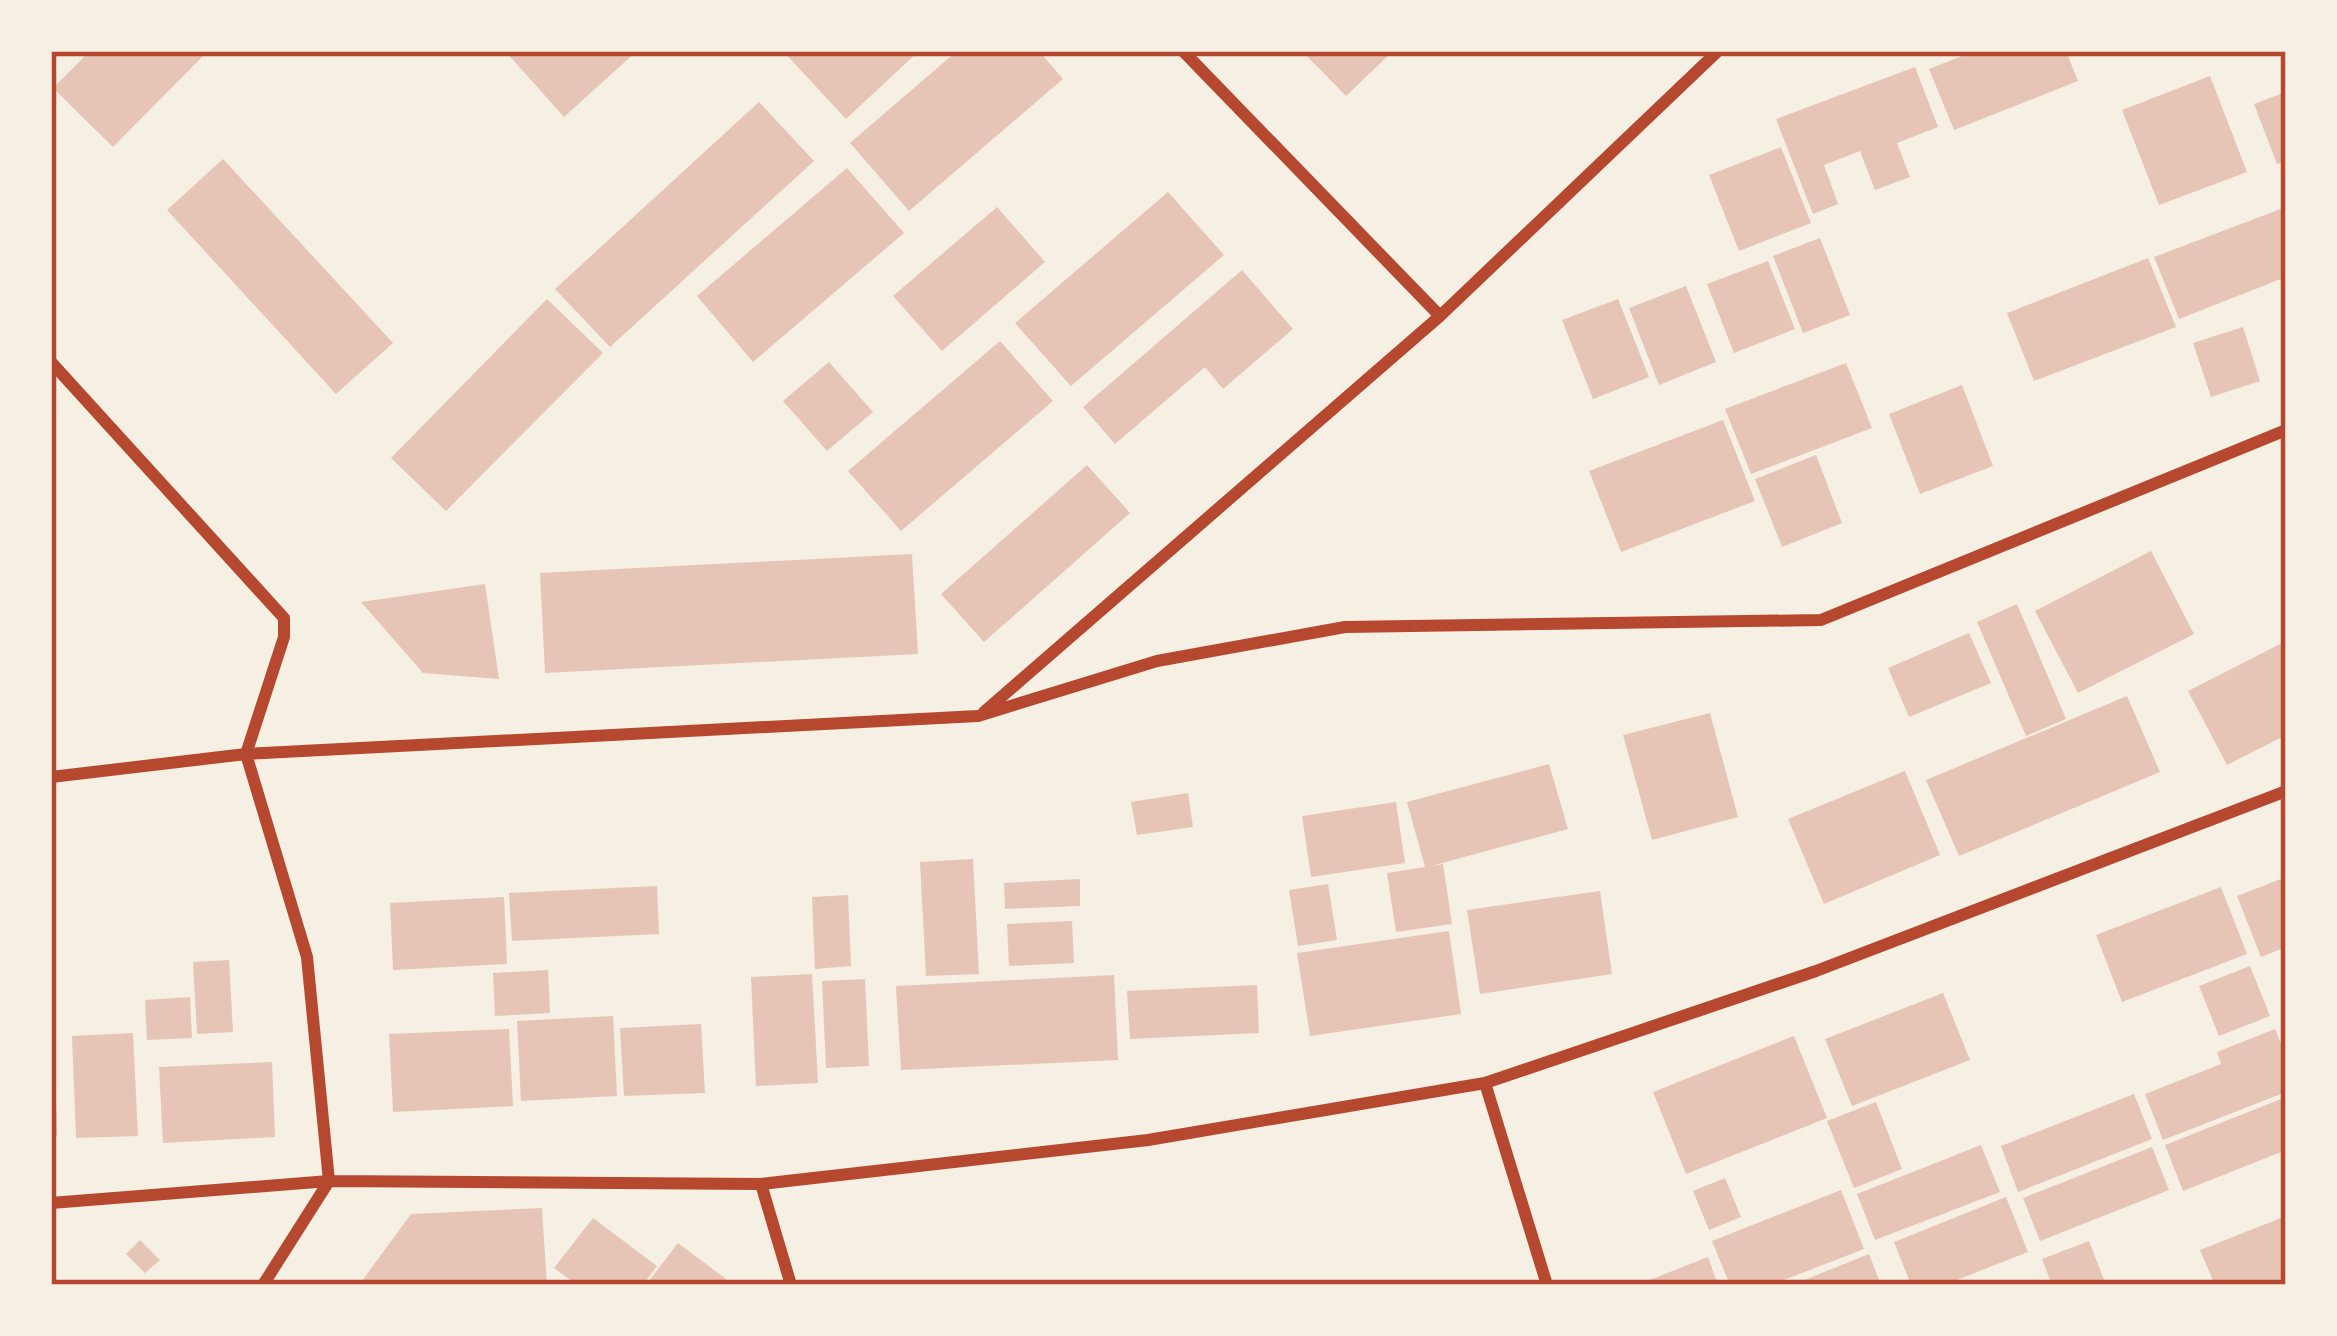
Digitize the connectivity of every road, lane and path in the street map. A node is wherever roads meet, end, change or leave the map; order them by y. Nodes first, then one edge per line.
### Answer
1 (1183, 51) edge
2 (1718, 51) edge
3 (1440, 316) junction
4 (51, 362) edge
5 (2286, 430) edge
6 (978, 716) junction
7 (246, 754) junction
8 (51, 777) edge
9 (2286, 791) edge
10 (1485, 1083) junction
11 (329, 1181) junction
12 (761, 1184) junction
13 (51, 1203) edge
14 (262, 1285) edge
15 (790, 1285) edge
16 (1547, 1285) edge

1 - 3 street
2 - 3 street
3 - 6 street
4 - 7 street
5 - 6 street
6 - 7 street
7 - 8 street
7 - 11 street
9 - 10 street
10 - 12 street
10 - 16 street
11 - 12 street
11 - 13 street
11 - 14 street
12 - 15 street

